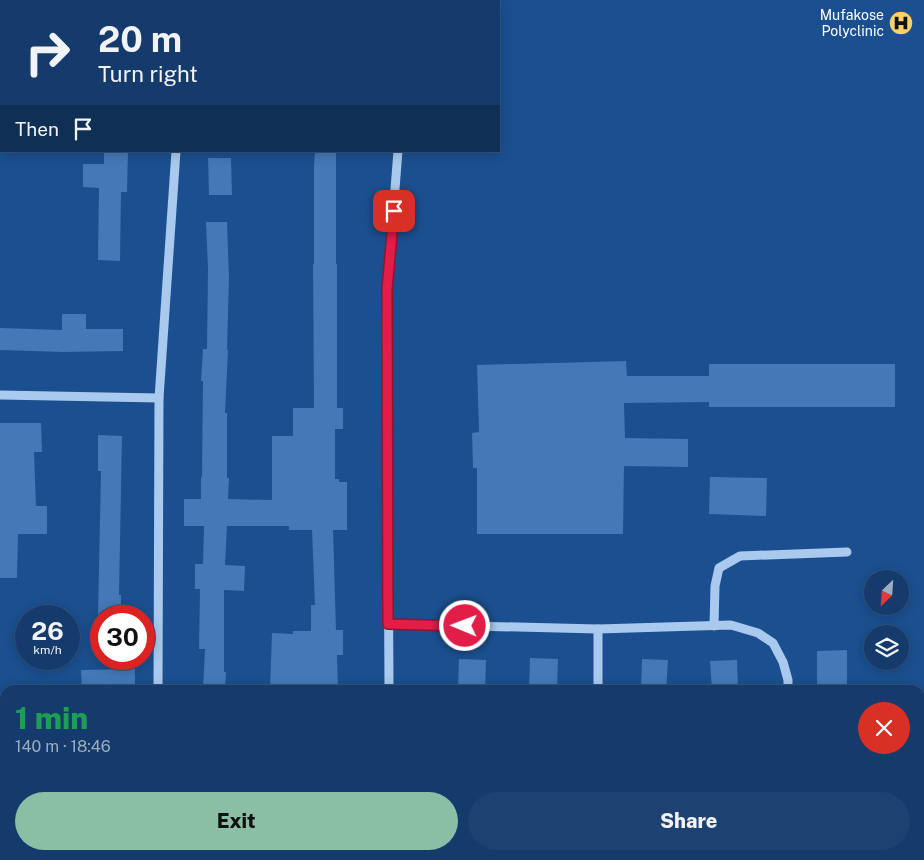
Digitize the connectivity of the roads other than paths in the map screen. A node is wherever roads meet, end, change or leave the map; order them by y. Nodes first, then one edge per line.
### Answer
1 (176, 152) edge
2 (398, 152) edge
3 (0, 395) edge
4 (159, 398) junction
5 (846, 552) dead end
6 (388, 624) junction
7 (714, 626) junction
8 (598, 629) junction
9 (158, 685) edge
10 (389, 685) edge
11 (598, 685) edge
12 (788, 685) edge

1 - 4 street
2 - 6 street
3 - 4 street
4 - 9 street
5 - 7 street
6 - 8 street
6 - 10 street
7 - 8 street
7 - 12 street
8 - 11 street

